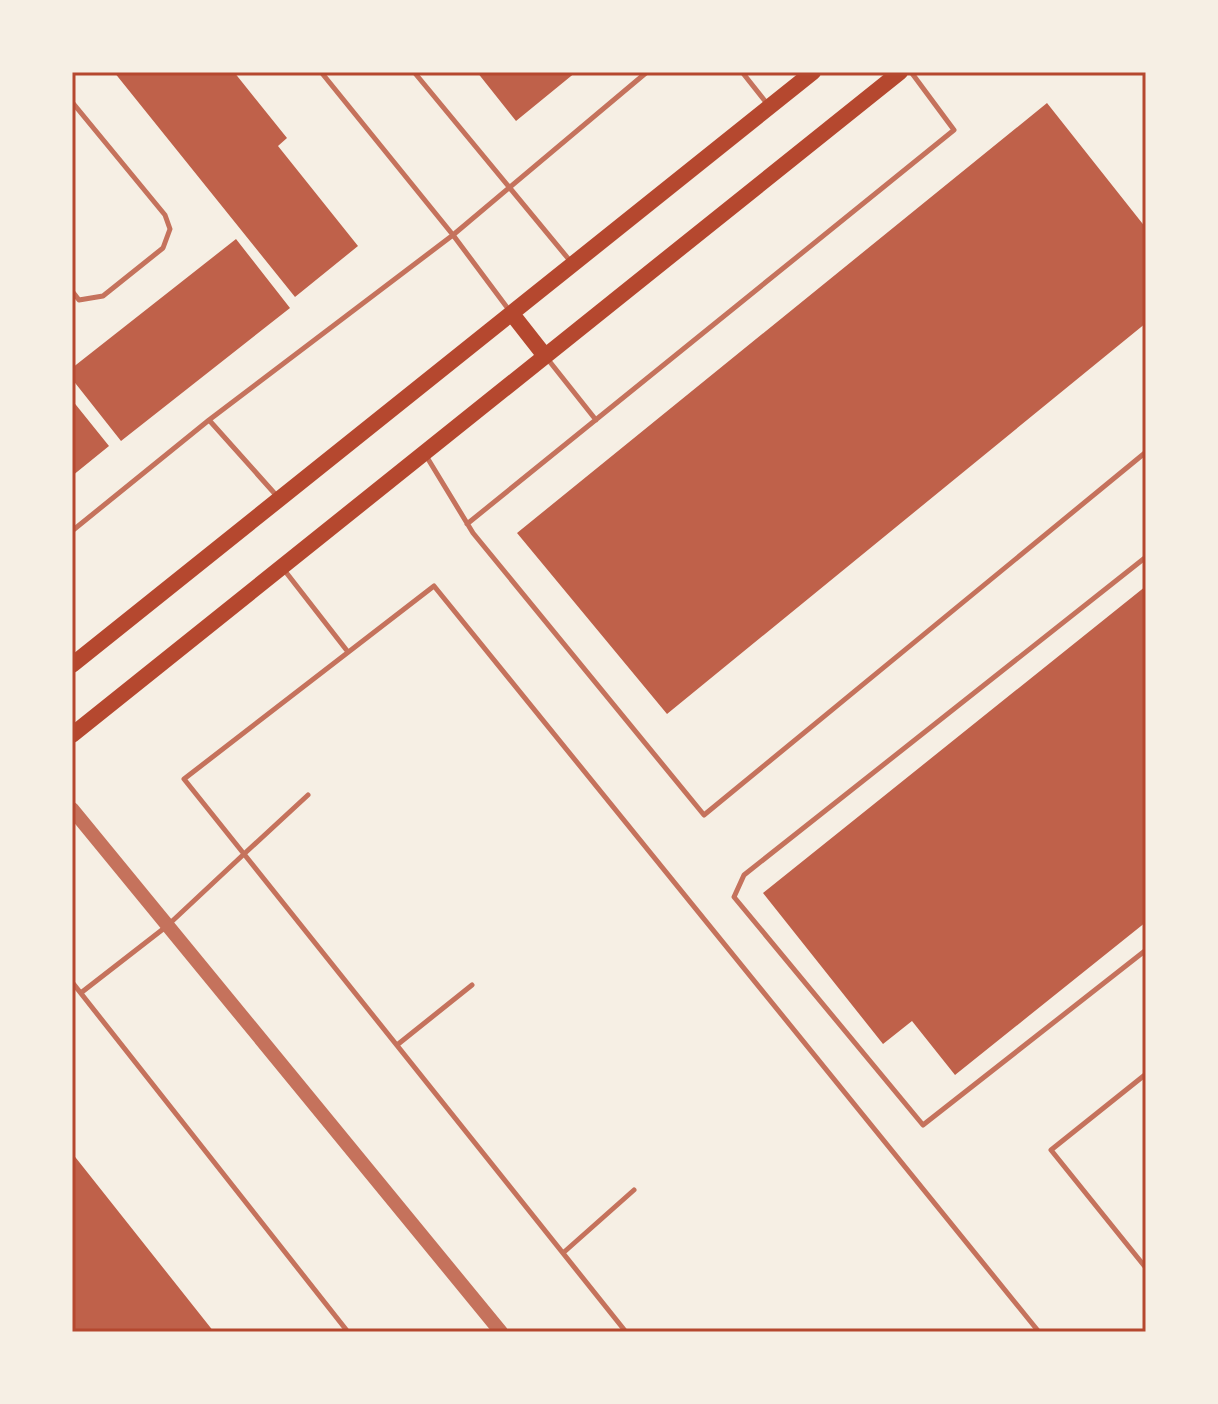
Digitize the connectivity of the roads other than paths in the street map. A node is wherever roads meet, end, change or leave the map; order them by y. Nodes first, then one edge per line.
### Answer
1 (321, 72) edge
2 (414, 72) edge
3 (647, 72) edge
4 (742, 72) edge
5 (813, 72) edge
6 (900, 72) edge
7 (911, 72) edge
8 (72, 102) edge
9 (770, 106) junction
10 (509, 187) junction
11 (453, 235) junction
12 (573, 264) junction
13 (72, 291) edge
14 (512, 314) junction
15 (545, 356) junction
16 (209, 420) junction
17 (596, 420) junction
18 (1146, 452) edge
19 (425, 453) junction
20 (280, 499) junction
21 (467, 524) junction
22 (72, 531) edge
23 (1146, 557) edge
24 (282, 567) junction
25 (348, 652) junction
26 (72, 665) edge
27 (72, 735) edge
28 (308, 795) dead end
29 (72, 809) edge
30 (244, 854) junction
31 (167, 926) junction
32 (1146, 950) edge
33 (72, 982) edge
34 (472, 985) dead end
35 (82, 992) junction
36 (397, 1045) junction
37 (1146, 1074) edge
38 (634, 1190) dead end
39 (563, 1253) junction
40 (1146, 1268) edge
41 (348, 1332) edge
42 (501, 1332) edge
43 (626, 1332) edge
44 (1039, 1332) edge

1 - 11 lane
2 - 10 lane
3 - 10 lane
4 - 9 lane
5 - 9 main road
6 - 15 main road
7 - 17 lane
8 - 13 lane
9 - 12 main road
10 - 11 lane
10 - 12 lane
11 - 14 lane
11 - 16 lane
12 - 14 main road
14 - 15 main road
14 - 20 main road
15 - 17 lane
15 - 19 main road
16 - 20 lane
16 - 22 lane
17 - 21 lane
18 - 21 lane
19 - 21 lane
19 - 24 main road
20 - 26 main road
23 - 32 lane
24 - 25 lane
24 - 27 main road
25 - 30 lane
25 - 44 lane
28 - 30 lane
29 - 31 street
30 - 31 lane
30 - 36 lane
31 - 35 lane
31 - 42 street
33 - 35 lane
34 - 36 lane
35 - 41 lane
36 - 39 lane
37 - 40 lane
38 - 39 lane
39 - 43 lane

